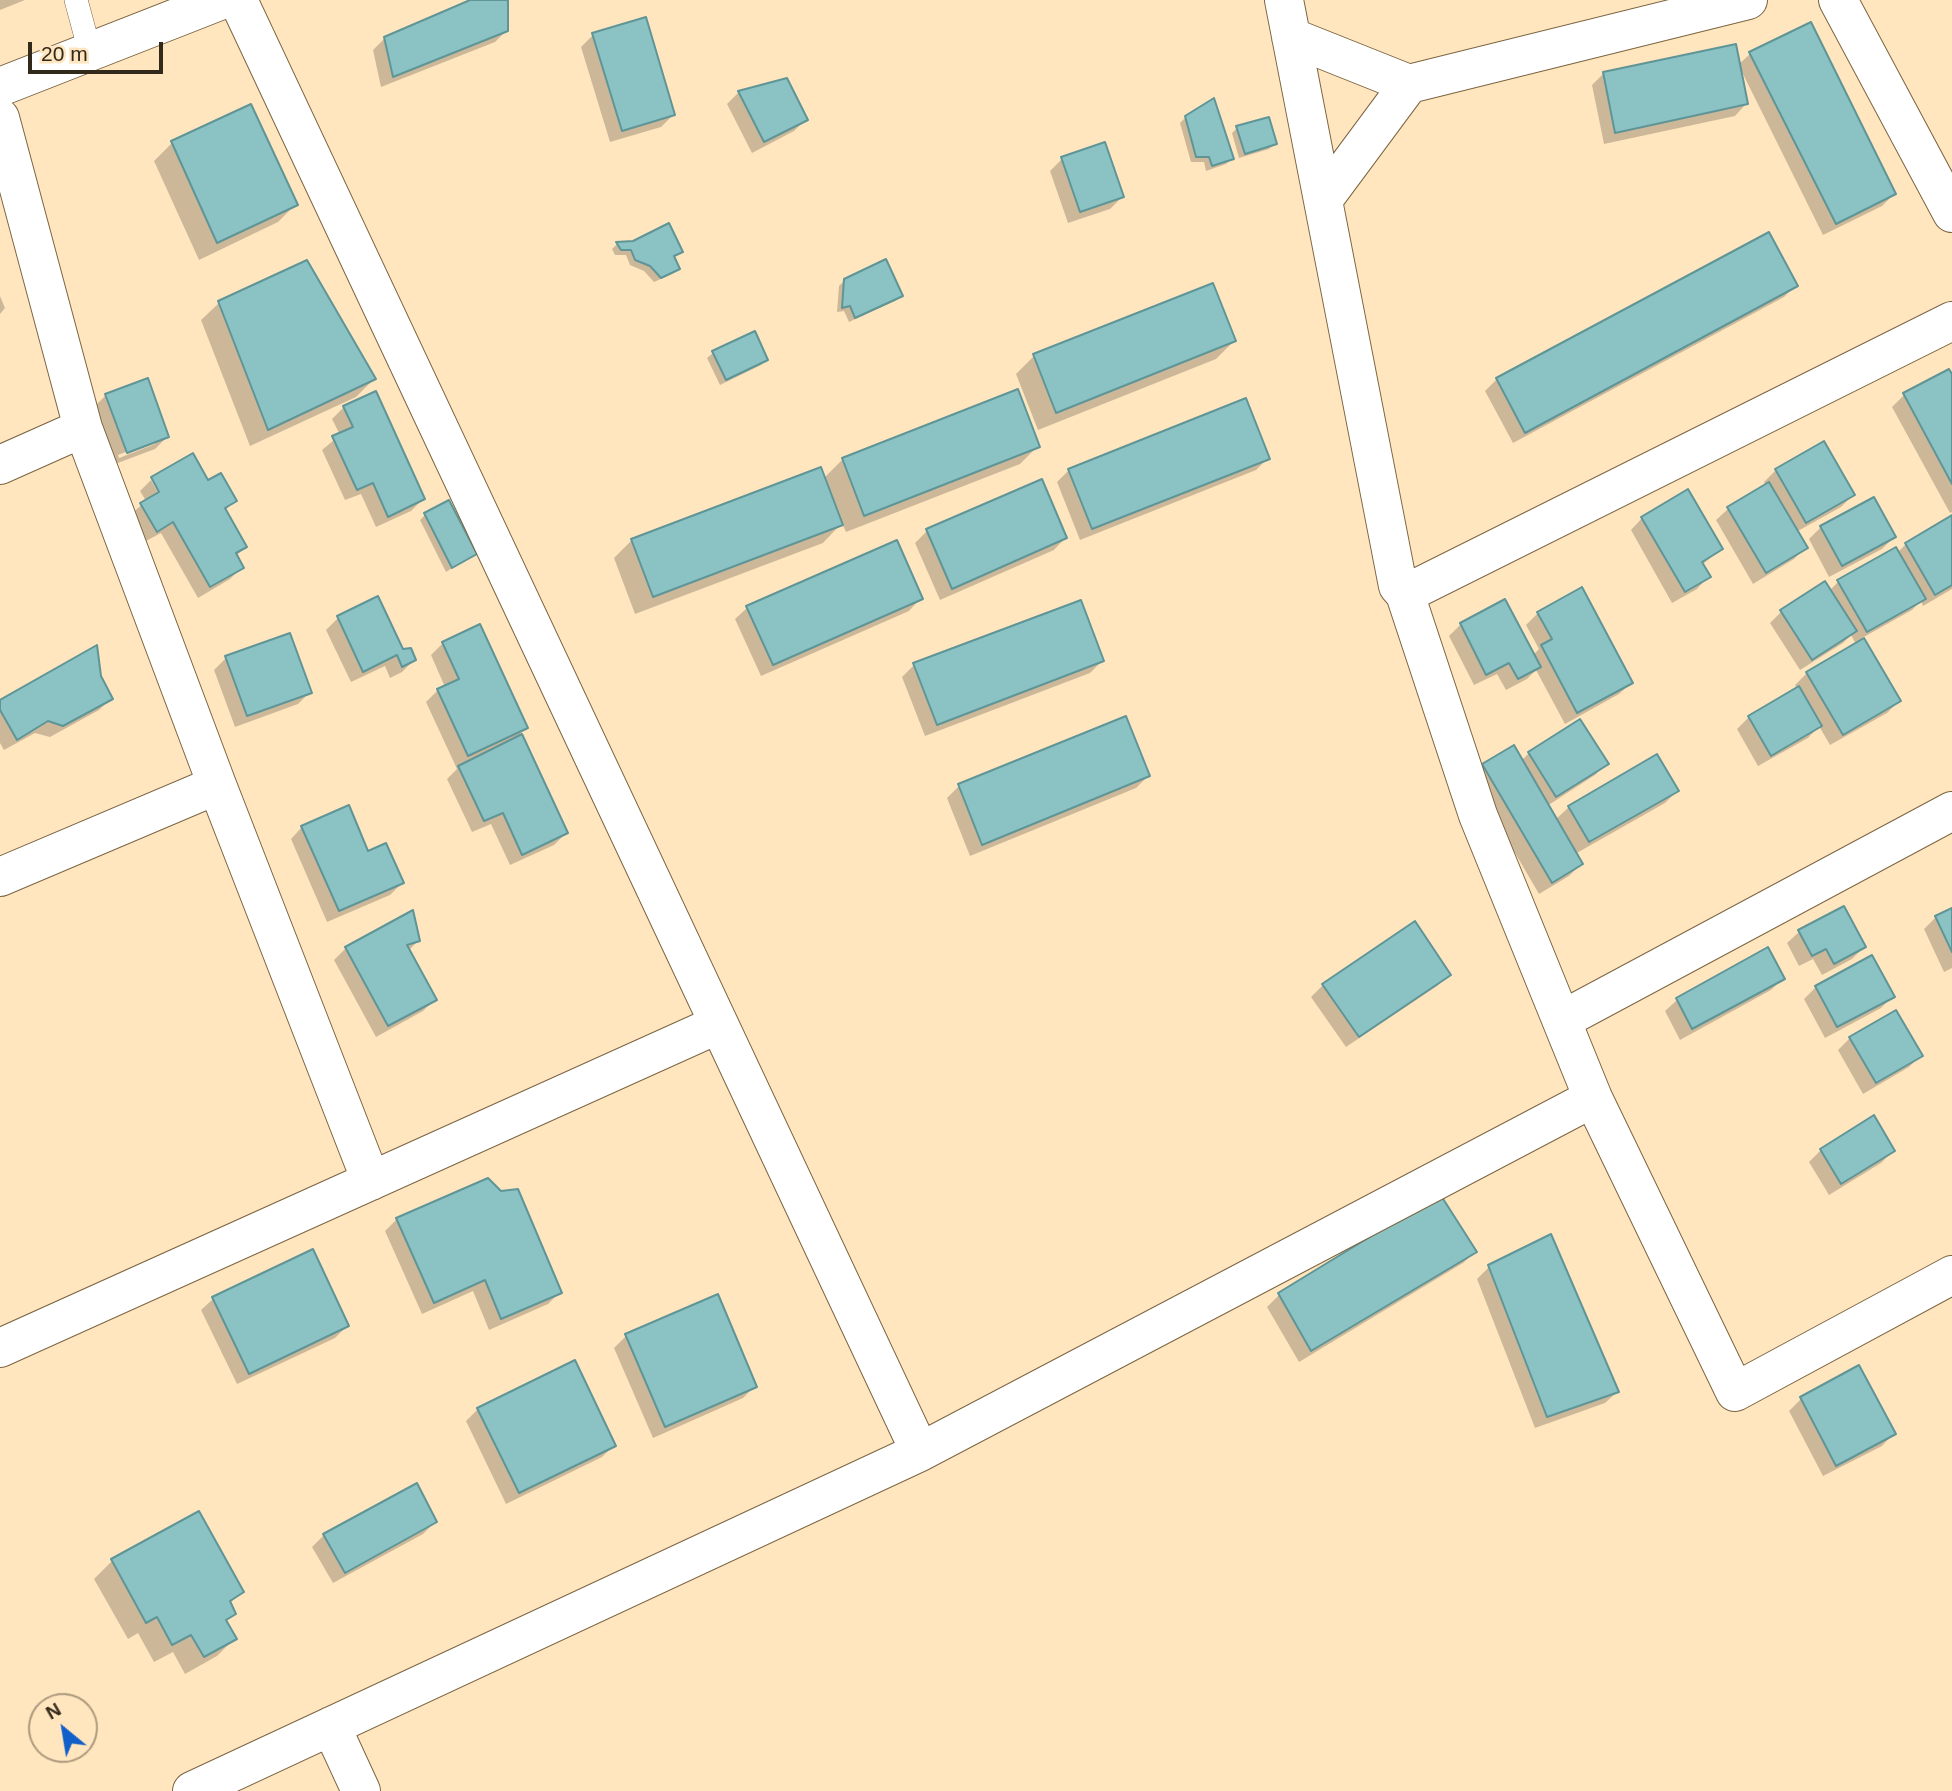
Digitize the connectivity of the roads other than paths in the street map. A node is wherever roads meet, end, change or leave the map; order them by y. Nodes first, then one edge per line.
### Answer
1 (76, 0) edge
2 (222, 0) edge
3 (238, 0) edge
4 (1748, 0) edge
5 (1838, 0) edge
6 (1288, 18) edge
7 (90, 52) junction
8 (1409, 84) junction
9 (0, 87) edge
10 (0, 118) edge
11 (1323, 200) junction
12 (1952, 213) edge
13 (1952, 321) edge
14 (83, 428) junction
15 (0, 465) edge
16 (1405, 594) junction
17 (217, 785) junction
18 (1952, 811) edge
19 (0, 877) edge
20 (1562, 1020) junction
21 (719, 1024) junction
22 (1593, 1098) junction
23 (371, 1181) junction
24 (1952, 1275) edge
25 (0, 1348) edge
26 (920, 1452) junction
27 (331, 1726) junction
28 (192, 1791) edge
29 (361, 1791) edge

1 - 7 lane
2 - 7 street
3 - 21 street
4 - 8 street
5 - 12 street
6 - 8 street
6 - 11 street
7 - 9 street
8 - 11 street
10 - 14 street
11 - 16 street
13 - 16 street
14 - 15 street
14 - 17 street
16 - 20 street
17 - 19 street
17 - 23 street
18 - 20 street
20 - 22 street
21 - 23 street
21 - 26 street
22 - 24 street
22 - 26 street
23 - 25 street
26 - 27 street
27 - 28 street
27 - 29 street

